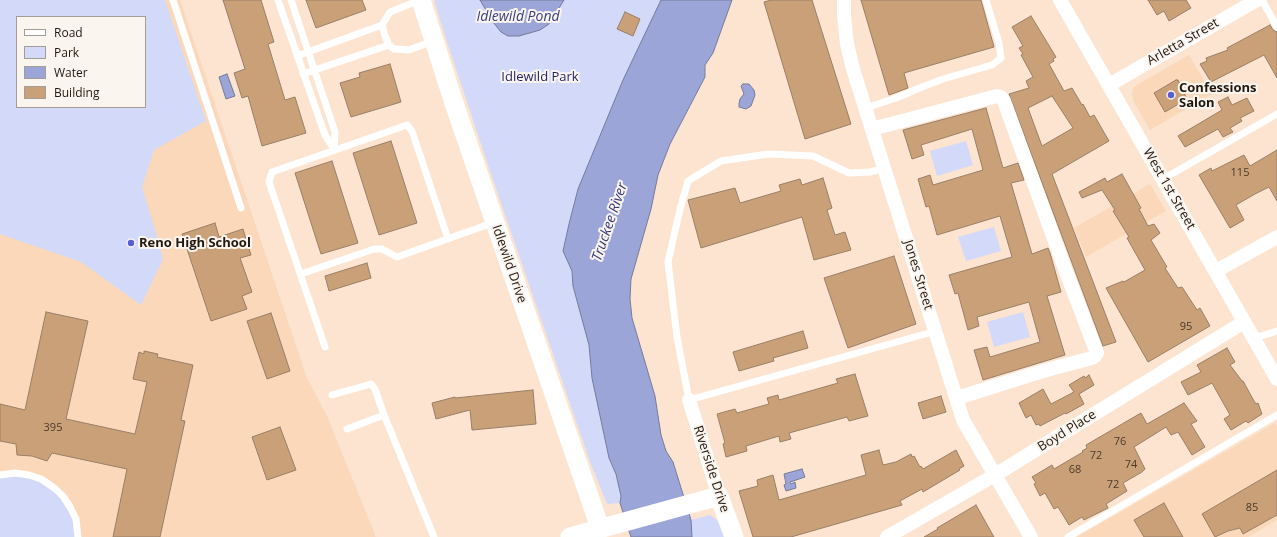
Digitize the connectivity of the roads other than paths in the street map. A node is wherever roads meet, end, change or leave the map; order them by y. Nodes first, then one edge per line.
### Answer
1 (173, 0) edge
2 (278, 0) edge
3 (291, 0) edge
4 (421, 0) edge
5 (844, 0) edge
6 (986, 0) edge
7 (1060, 0) edge
8 (1257, 0) edge
9 (1262, 0) edge
10 (382, 25) junction
11 (1277, 27) edge
12 (434, 41) junction
13 (388, 45) junction
14 (308, 52) junction
15 (297, 56) junction
16 (315, 70) junction
17 (303, 74) junction
18 (1109, 85) junction
19 (866, 108) junction
20 (1277, 114) edge
21 (872, 129) junction
22 (334, 149) junction
23 (885, 168) junction
24 (1163, 179) junction
25 (241, 208) dead end
26 (495, 222) junction
27 (1277, 237) edge
28 (448, 239) junction
29 (1216, 272) junction
30 (301, 274) junction
31 (1244, 322) junction
32 (936, 331) junction
33 (1277, 331) edge
34 (1254, 338) junction
35 (325, 347) dead end
36 (1277, 379) edge
37 (332, 395) dead end
38 (957, 398) junction
39 (689, 400) junction
40 (384, 415) junction
41 (1277, 415) edge
42 (347, 429) dead end
43 (0, 475) edge
44 (995, 475) junction
45 (712, 498) junction
46 (606, 527) junction
47 (431, 536) edge
48 (78, 537) edge
49 (570, 537) edge
50 (734, 537) edge
51 (887, 537) edge
52 (1031, 537) edge
53 (1068, 537) edge

1 - 25 lane
2 - 15 lane
3 - 14 lane
4 - 10 lane
4 - 12 street, Idlewild Drive
5 - 19 street, Jones Street
6 - 19 lane
7 - 18 street, West 1st Street
8 - 18 street, Arletta Street
9 - 11 lane
10 - 13 lane
10 - 14 lane
12 - 13 lane
12 - 26 street, Idlewild Drive
13 - 16 lane
14 - 15 lane
14 - 16 lane
15 - 17 lane
16 - 17 lane
16 - 22 lane
17 - 22 lane
18 - 24 street, West 1st Street
19 - 21 street, Jones Street
20 - 24 lane
21 - 23 street, Jones Street
21 - 38 street
22 - 28 lane
22 - 30 lane
23 - 32 street, Jones Street
23 - 39 lane
24 - 29 street, West 1st Street
26 - 28 lane
26 - 46 street, Idlewild Drive
27 - 29 street
28 - 30 lane
29 - 31 street, West 1st Street
30 - 35 lane
31 - 34 street, West 1st Street
31 - 44 street, Boyd Place
32 - 38 street, Jones Street
32 - 39 lane
33 - 34 lane
34 - 36 street, West 1st Street
37 - 40 lane
38 - 44 street, Jones Street
39 - 45 street, Riverside Drive
40 - 42 lane
40 - 47 lane
41 - 53 lane
43 - 48 lane
44 - 51 street, Boyd Place
44 - 52 street, Jones Street
45 - 46 street
45 - 50 street, Riverside Drive
46 - 49 street

